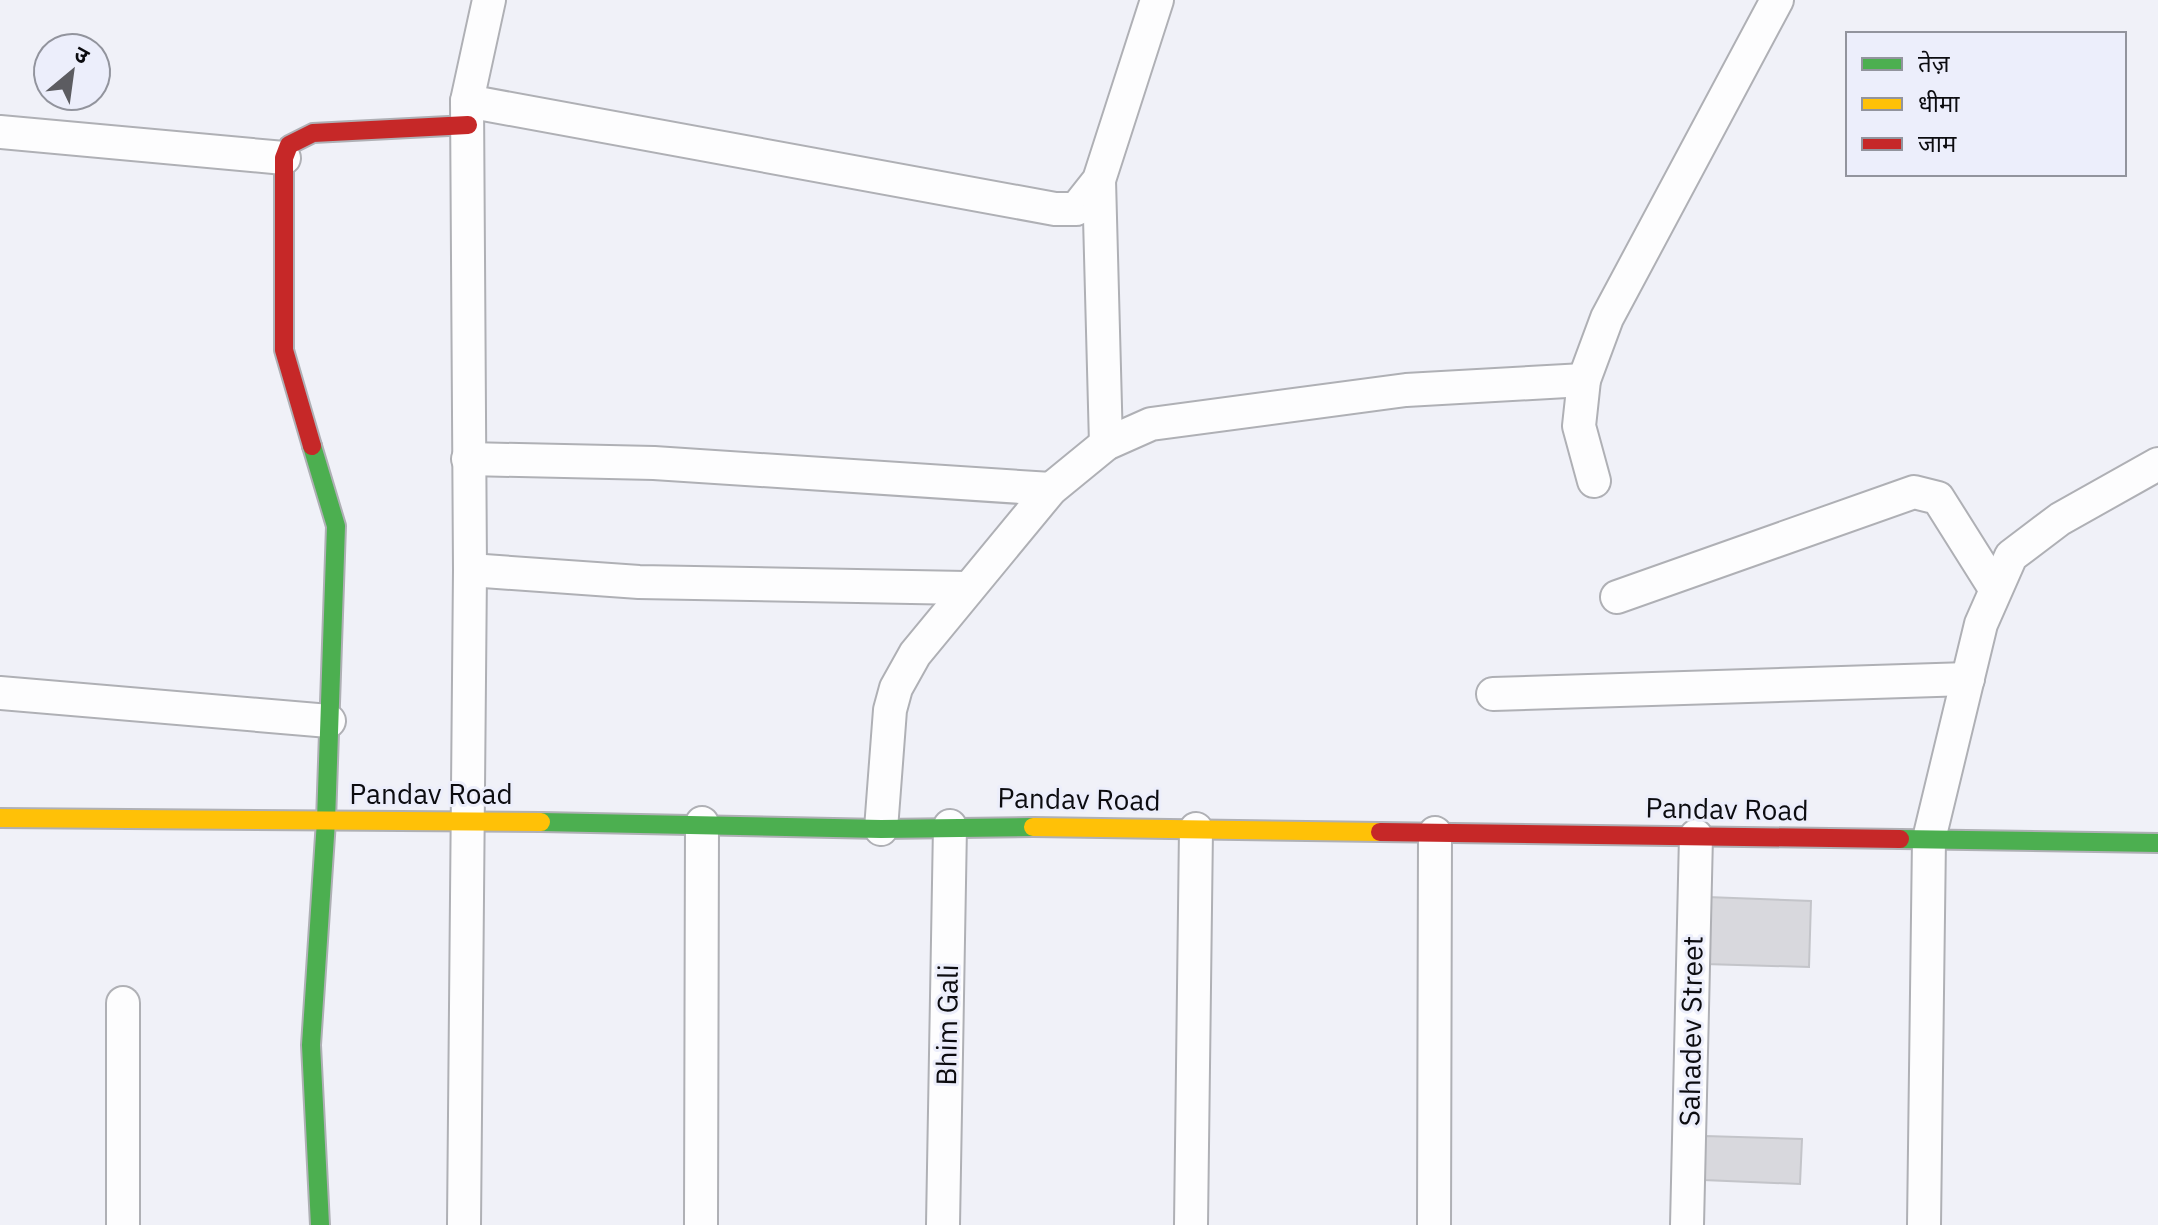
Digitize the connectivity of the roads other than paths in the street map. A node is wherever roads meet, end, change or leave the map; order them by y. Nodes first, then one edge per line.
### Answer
1 (489, 0) edge
2 (1157, 0) edge
3 (1777, 0) edge
4 (467, 113) junction
5 (0, 132) edge
6 (284, 158) junction
7 (1099, 180) junction
8 (1584, 380) junction
9 (1106, 444) junction
10 (468, 459) junction
11 (2158, 464) edge
12 (1594, 481) dead end
13 (1051, 489) junction
14 (470, 570) junction
15 (1994, 587) junction
16 (966, 588) junction
17 (1617, 597) dead end
18 (1968, 679) junction
19 (0, 693) edge
20 (1493, 694) dead end
21 (329, 721) junction
22 (0, 818) edge
23 (326, 821) junction
24 (468, 822) junction
25 (702, 823) junction
26 (950, 826) junction
27 (881, 829) junction
28 (1196, 829) junction
29 (1435, 833) junction
30 (1696, 836) junction
31 (1929, 839) junction
32 (2158, 843) edge
33 (123, 1003) dead end
34 (123, 1225) edge
35 (320, 1225) edge
36 (464, 1225) edge
37 (701, 1225) edge
38 (943, 1225) edge
39 (1191, 1225) edge
40 (1434, 1225) edge
41 (1687, 1225) edge
42 (1924, 1225) edge

1 - 4 street
2 - 7 street
3 - 8 street
4 - 6 street
4 - 7 street
4 - 10 street
5 - 6 street
6 - 21 street
7 - 9 street
8 - 9 street
8 - 12 street
9 - 13 street
10 - 13 street
10 - 14 street
11 - 15 street
13 - 16 street
14 - 16 street
14 - 24 street
15 - 17 street
15 - 18 street
16 - 27 street
18 - 20 street
18 - 31 street
19 - 21 street
21 - 23 street
22 - 23 street, Pandav Road
23 - 24 street, Pandav Road
23 - 35 street
24 - 25 street, Pandav Road
24 - 36 street
25 - 27 street, Pandav Road
25 - 37 street
26 - 27 street, Pandav Road
26 - 28 street, Pandav Road
26 - 38 street, Bhim Gali
28 - 29 street, Pandav Road
28 - 39 street
29 - 30 street, Pandav Road
29 - 40 street
30 - 31 street, Pandav Road
30 - 41 street, Sahadev Street
31 - 32 street, Pandav Road
31 - 42 street
33 - 34 street

